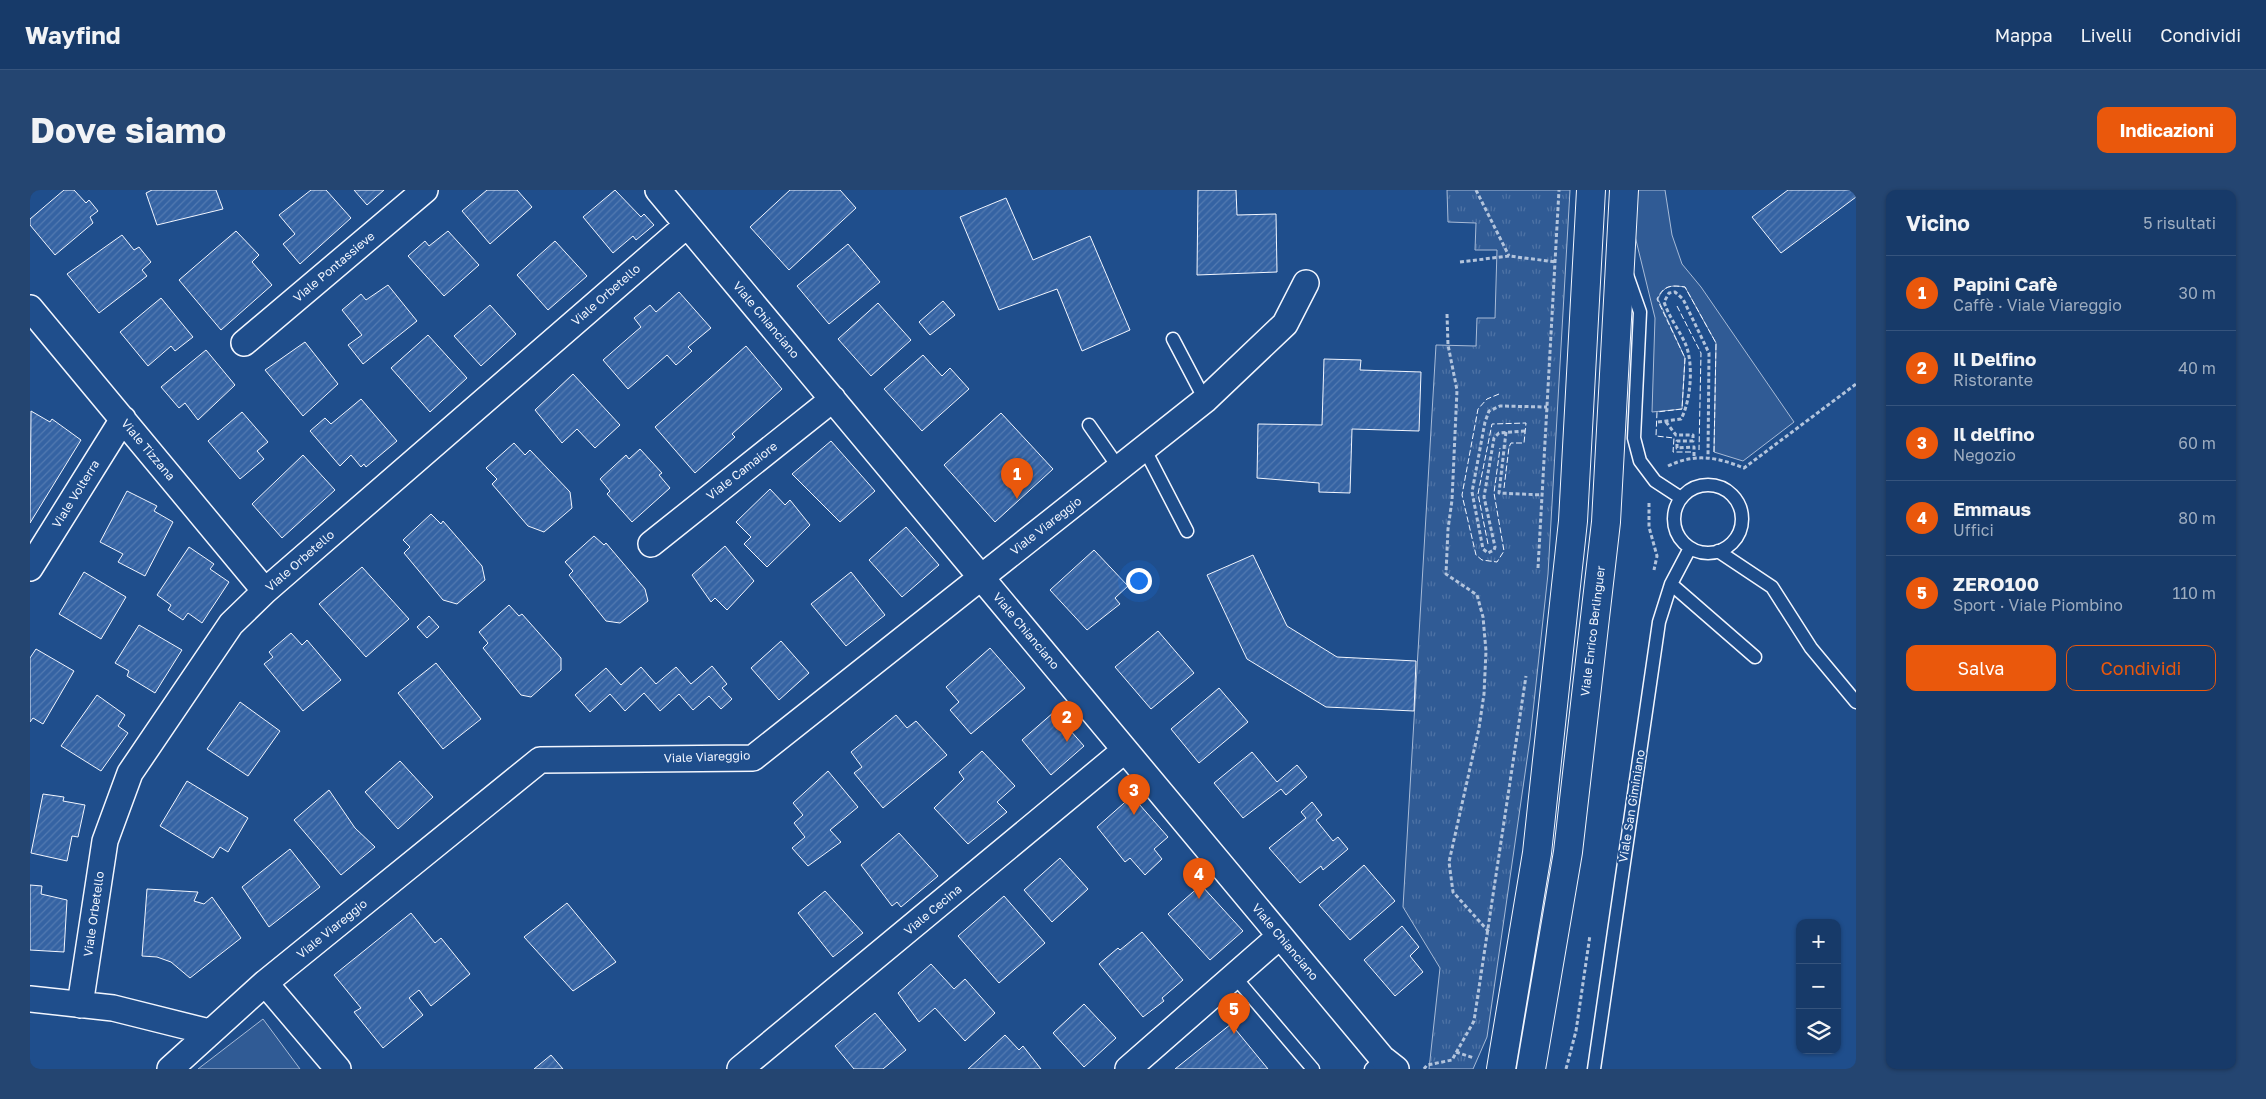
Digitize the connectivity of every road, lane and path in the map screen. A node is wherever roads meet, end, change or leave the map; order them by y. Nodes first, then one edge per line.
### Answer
1 (425, 190) edge
2 (658, 190) edge
3 (1476, 190) edge
4 (1559, 190) edge
5 (1591, 190) edge
6 (1624, 190) edge
7 (687, 225) junction
8 (1509, 256) junction
9 (1620, 257) junction
10 (1460, 262) dead end
11 (1556, 262) junction
12 (1306, 283) dead end
13 (30, 308) edge
14 (1447, 314) dead end
15 (1173, 339) dead end
16 (244, 343) dead end
17 (833, 399) junction
18 (1205, 400) junction
19 (1547, 407) junction
20 (123, 420) junction
21 (1658, 422) dead end
22 (1666, 422) junction
23 (1089, 426) dead end
24 (1525, 431) dead end
25 (1506, 432) junction
26 (1144, 448) junction
27 (1694, 457) dead end
28 (1708, 457) dead end
29 (1119, 468) junction
30 (1542, 495) junction
31 (1681, 498) junction
32 (1187, 531) dead end
33 (651, 544) dead end
34 (1690, 548) junction
35 (1718, 551) junction
36 (30, 568) edge
37 (1537, 570) dead end
38 (981, 577) junction
39 (1671, 584) junction
40 (265, 591) junction
41 (1755, 657) dead end
42 (1527, 666) dead end
43 (1856, 702) edge
44 (1126, 750) junction
45 (1489, 932) junction
46 (1280, 936) junction
47 (1234, 976) junction
48 (266, 983) junction
49 (30, 999) edge
50 (80, 1005) junction
51 (209, 1032) junction
52 (1388, 1067) edge
53 (170, 1069) edge
54 (338, 1069) edge
55 (740, 1069) edge
56 (1128, 1069) edge
57 (1314, 1069) edge
58 (1424, 1069) edge
59 (1501, 1069) edge
60 (1531, 1069) edge
61 (1594, 1069) edge

1 - 16 street, Viale Pontassieve
2 - 7 street, Viale Chianciano
3 - 8 path
4 - 11 path
5 - 59 main road
6 - 9 main road, Viale Enrico Berlinguer
7 - 17 street, Viale Chianciano
7 - 40 street, Viale Orbetello
8 - 10 path
8 - 11 path
9 - 31 lane
9 - 60 main road, Viale Enrico Berlinguer
11 - 19 path
12 - 18 street, Viale Viareggio
13 - 20 street, Viale Tizzana
14 - 45 path
15 - 18 lane
17 - 33 street, Viale Camaiore
17 - 38 street, Viale Chianciano
18 - 26 street, Viale Viareggio
19 - 25 path
19 - 30 path
20 - 36 street, Viale Volterra
20 - 40 street, Viale Tizzana
21 - 22 path
22 - 27 path
22 - 28 path
23 - 29 lane
24 - 25 path
25 - 30 path
26 - 29 street, Viale Viareggio
26 - 32 lane
29 - 38 street, Viale Viareggio
30 - 37 path
31 - 34 lane
31 - 35 lane
34 - 35 lane
34 - 39 lane, Viale San Giminiano
35 - 43 lane
38 - 44 street, Viale Chianciano
38 - 48 street, Viale Viareggio
39 - 41 lane
39 - 61 lane, Viale San Giminiano
40 - 50 street, Viale Orbetello
42 - 45 path
44 - 46 street, Viale Chianciano
44 - 55 street, Viale Cecina
45 - 58 path
46 - 47 street
46 - 52 street, Viale Chianciano
47 - 56 street
47 - 57 lane
48 - 51 street, Viale Viareggio
48 - 54 street
49 - 50 street
50 - 51 street
51 - 53 street, Viale Viareggio

